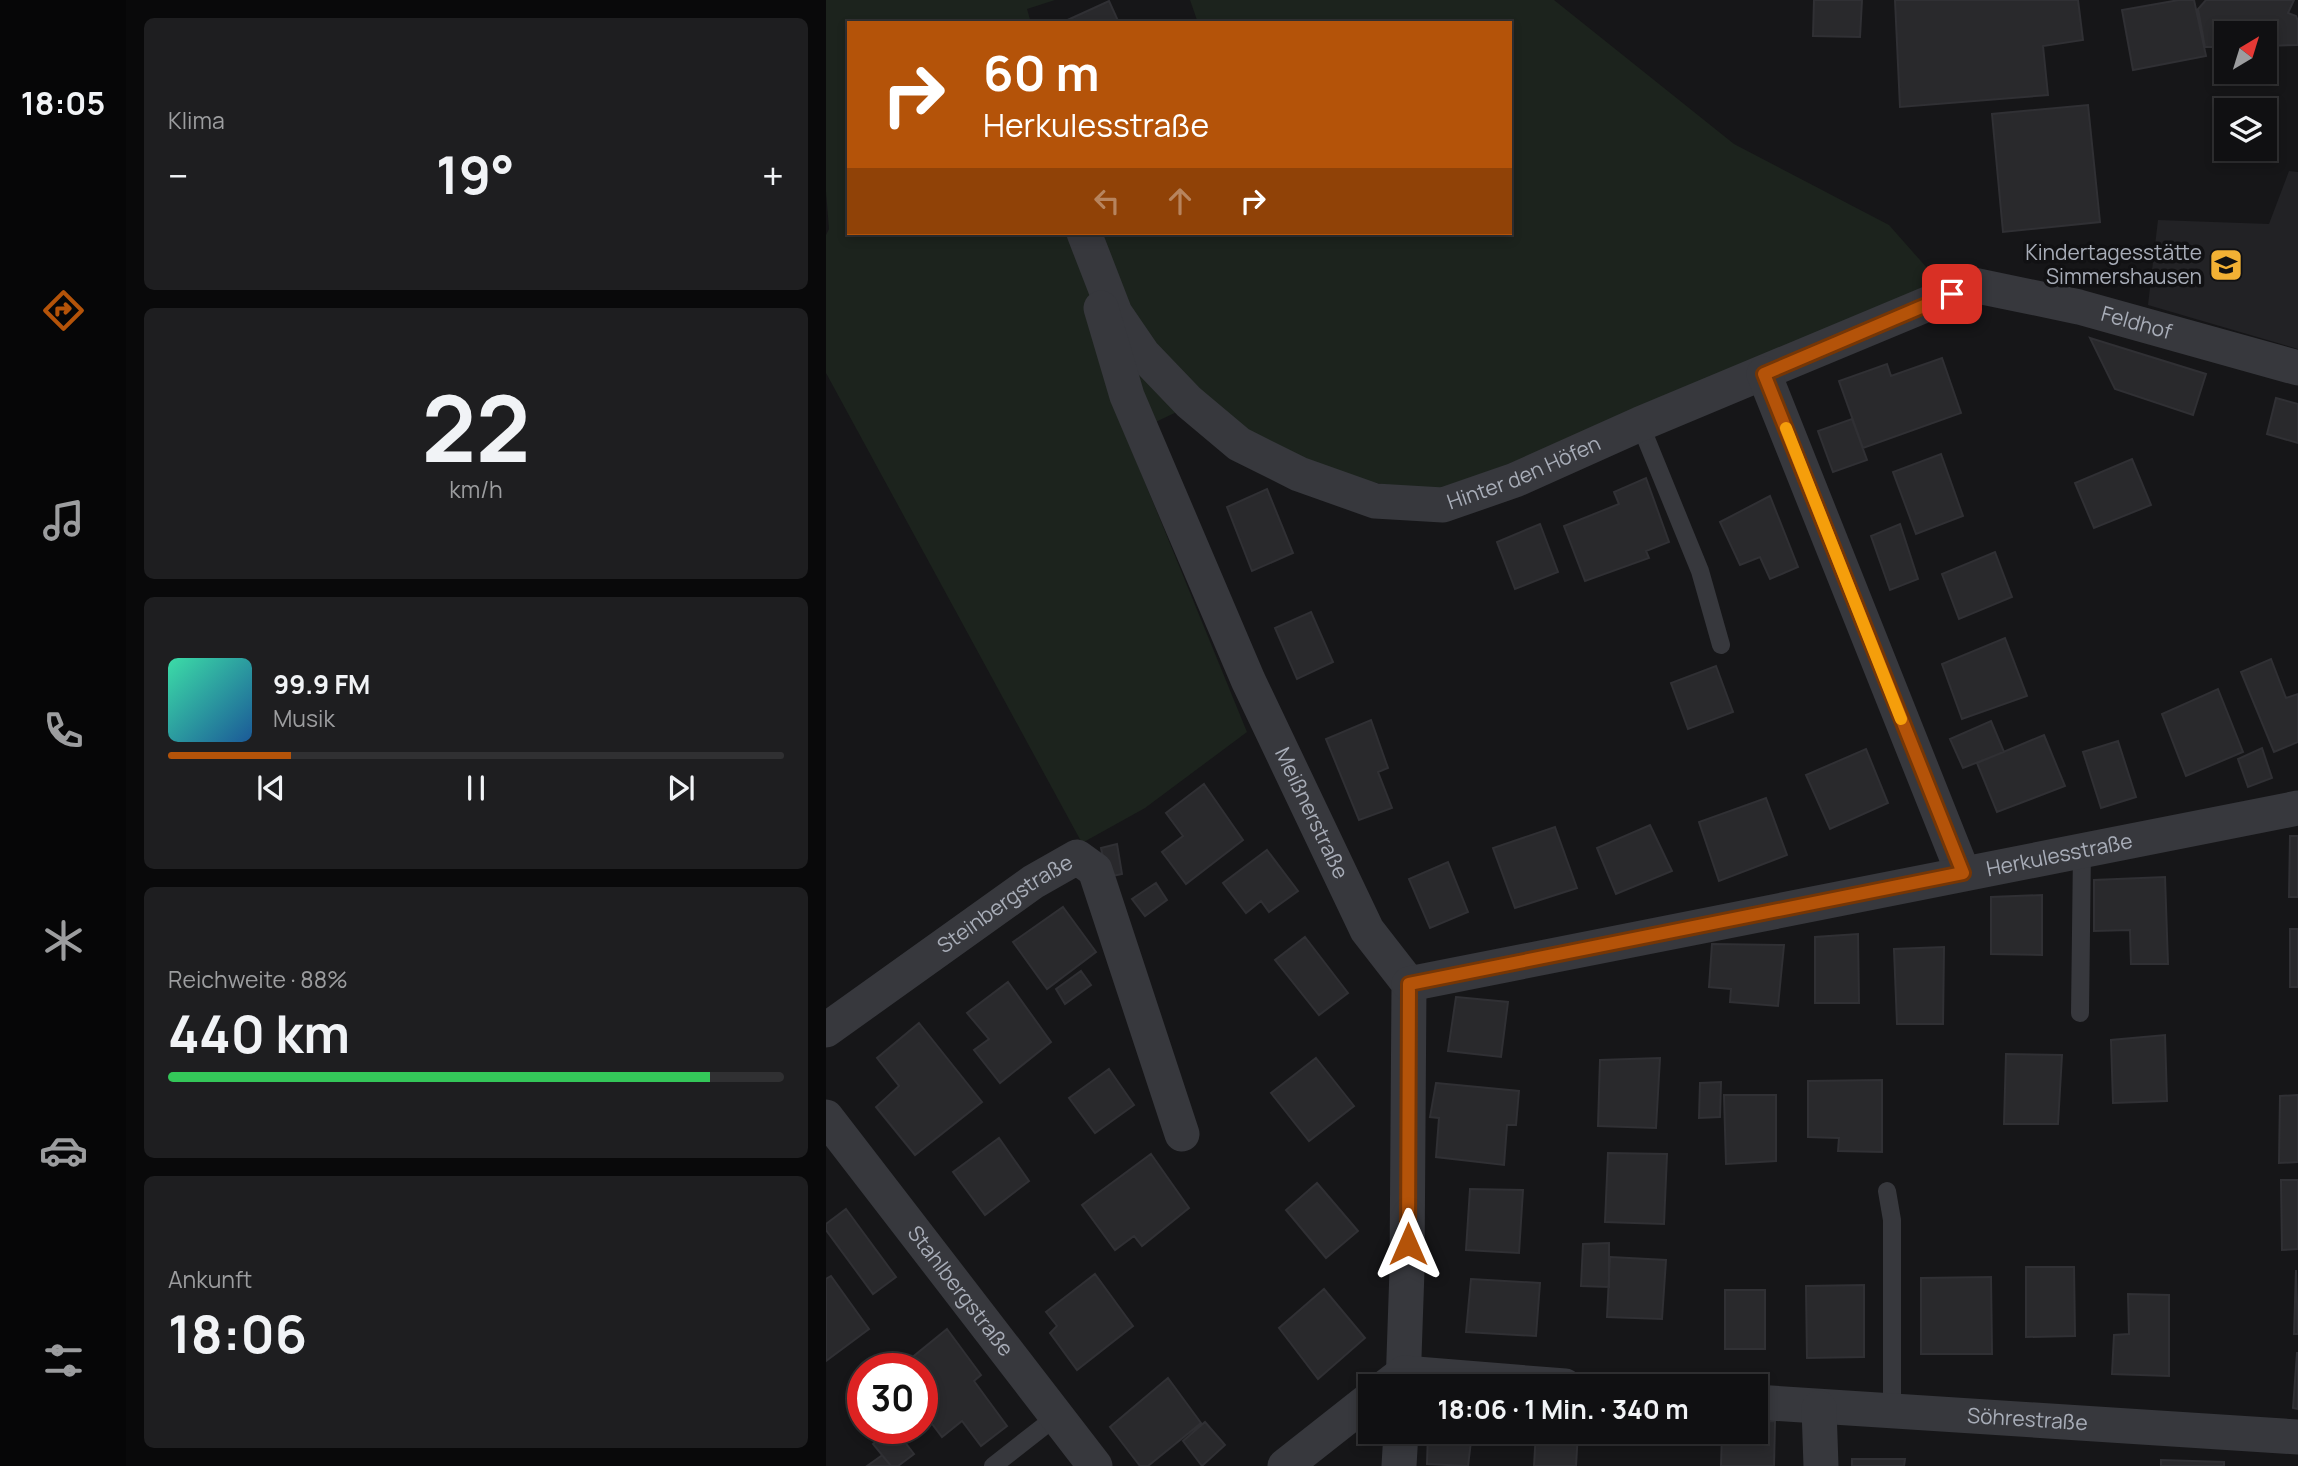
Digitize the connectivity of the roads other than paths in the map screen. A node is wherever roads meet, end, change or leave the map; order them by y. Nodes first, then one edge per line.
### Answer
1 (1088, 244) edge
2 (1973, 285) joint
3 (2298, 368) edge
4 (1764, 374) junction
5 (1640, 424) junction
6 (1721, 645) dead end
7 (2298, 808) edge
8 (2082, 850) junction
9 (1963, 873) junction
10 (1409, 984) junction
11 (2080, 1013) dead end
12 (826, 1030) edge
13 (826, 1117) edge
14 (1182, 1135) dead end
15 (1887, 1191) dead end
16 (1398, 1374) edge
17 (1768, 1403) edge
18 (1358, 1408) edge
19 (1819, 1408) junction
20 (1892, 1411) junction
21 (1057, 1416) junction
22 (2298, 1437) edge
23 (1400, 1444) edge
24 (993, 1466) edge
25 (1095, 1466) edge
26 (1285, 1466) edge
27 (1399, 1466) edge
28 (1821, 1466) edge

1 - 5 street, Hinter den Höfen
1 - 10 street, Meißnerstraße
2 - 3 street, Feldhof
2 - 4 street, Hinter den Höfen
4 - 5 street, Hinter den Höfen
4 - 9 street
5 - 6 lane
7 - 8 street, Herkulesstraße
8 - 9 street, Herkulesstraße
8 - 11 lane
9 - 10 street, Herkulesstraße
10 - 16 street
12 - 14 street, Steinbergstraße
13 - 21 street, Stahlbergstraße
15 - 20 lane
17 - 19 street, Söhrestraße
18 - 26 street
19 - 20 street, Söhrestraße
19 - 28 street
20 - 22 street, Söhrestraße
21 - 24 lane
21 - 25 street, Stahlbergstraße
23 - 27 street

